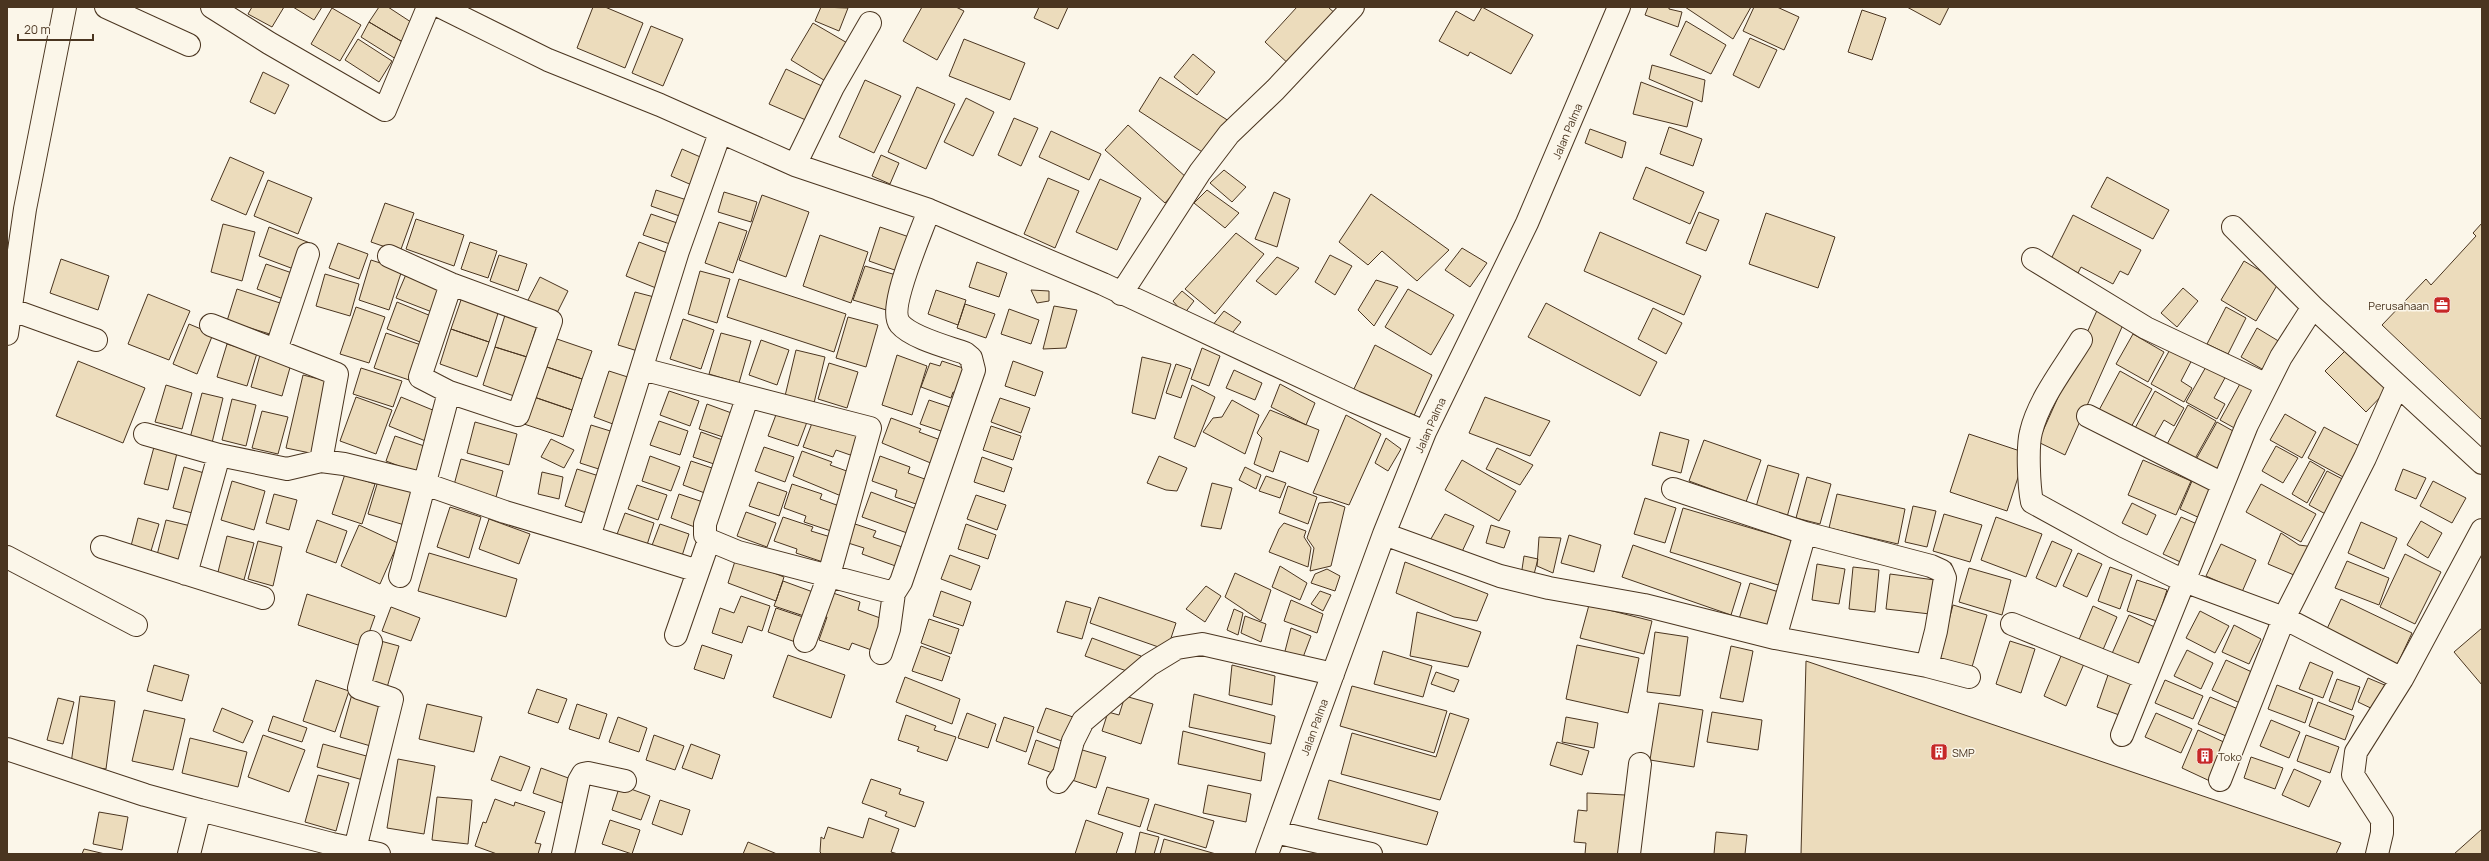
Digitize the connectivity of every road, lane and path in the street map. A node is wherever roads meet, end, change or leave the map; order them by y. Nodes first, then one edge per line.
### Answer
1 (65, 7) edge
2 (106, 7) edge
3 (212, 7) edge
4 (428, 7) edge
5 (442, 7) edge
6 (1353, 7) edge
7 (1619, 7) edge
8 (870, 23) dead end
9 (189, 45) dead end
10 (720, 133) junction
11 (795, 165) junction
12 (929, 210) junction
13 (2233, 228) dead end
14 (308, 254) dead end
15 (389, 256) dead end
16 (2033, 258) dead end
17 (452, 284) junction
18 (1121, 294) junction
19 (2313, 307) junction
20 (9, 309) edge
21 (211, 325) dead end
22 (7, 334) edge
23 (96, 340) dead end
24 (2081, 340) dead end
25 (276, 350) junction
26 (642, 369) junction
27 (2267, 385) junction
28 (2397, 386) junction
29 (449, 392) junction
30 (747, 398) junction
31 (2088, 416) dead end
32 (1425, 432) junction
33 (145, 434) dead end
34 (219, 455) junction
35 (321, 461) junction
36 (2482, 463) edge
37 (426, 484) junction
38 (2223, 484) junction
39 (1673, 489) dead end
40 (2482, 530) edge
41 (1805, 533) junction
42 (1384, 534) junction
43 (589, 537) junction
44 (709, 540) junction
45 (102, 547) dead end
46 (7, 557) edge
47 (698, 571) junction
48 (186, 574) junction
49 (829, 575) junction
50 (400, 576) dead end
51 (2184, 581) junction
52 (894, 593) junction
53 (263, 598) dead end
54 (2284, 618) junction
55 (2012, 624) dead end
56 (136, 625) dead end
57 (676, 635) dead end
58 (1775, 638) junction
59 (805, 641) dead end
60 (371, 642) dead end
61 (881, 653) dead end
62 (1927, 666) junction
63 (1333, 674) junction
64 (1969, 677) dead end
65 (2145, 678) junction
66 (2402, 679) junction
67 (2122, 735) dead end
68 (7, 749) edge
69 (1640, 764) dead end
70 (2220, 780) dead end
71 (625, 781) dead end
72 (1058, 782) dead end
73 (200, 810) junction
74 (1276, 832) junction
75 (355, 849) junction
76 (189, 854) edge
77 (379, 854) edge
78 (563, 854) edge
79 (1267, 854) edge
80 (1371, 854) edge
81 (1629, 854) edge
82 (2377, 854) edge

1 - 20 street
2 - 9 street
3 - 4 street
5 - 10 street
6 - 18 street
7 - 32 street, Jalan Palma
8 - 11 street
10 - 11 street
10 - 26 street
11 - 12 street
12 - 18 street
12 - 52 street
13 - 19 street
14 - 25 street
15 - 17 street
16 - 27 street
17 - 29 street
17 - 29 street
18 - 32 street
19 - 27 street
19 - 28 street
20 - 22 street
20 - 23 street
21 - 25 street
24 - 51 street
25 - 35 street
26 - 30 street
26 - 43 street
27 - 38 street
28 - 36 street
28 - 54 street
29 - 37 street
30 - 44 street
30 - 49 street
31 - 38 street
32 - 42 street, Jalan Palma
33 - 34 street
34 - 35 street
34 - 48 street
35 - 37 street
37 - 43 street
37 - 50 street
38 - 51 street
39 - 41 street
40 - 66 street
41 - 58 street
41 - 62 street
42 - 58 street
42 - 63 street, Jalan Palma
43 - 47 street
44 - 47 street
44 - 49 street
45 - 48 street
46 - 56 street
47 - 57 street
48 - 53 street
49 - 52 street
49 - 59 street
51 - 54 street
51 - 65 street
52 - 61 street
54 - 66 street
54 - 70 street
55 - 65 street
58 - 62 street
60 - 75 street
62 - 64 street
63 - 72 street
63 - 74 street, Jalan Palma
65 - 67 street
66 - 82 street
68 - 73 street
69 - 81 street
71 - 78 street
73 - 75 street
73 - 76 street
74 - 79 street, Jalan Palma
74 - 80 street
75 - 77 street

